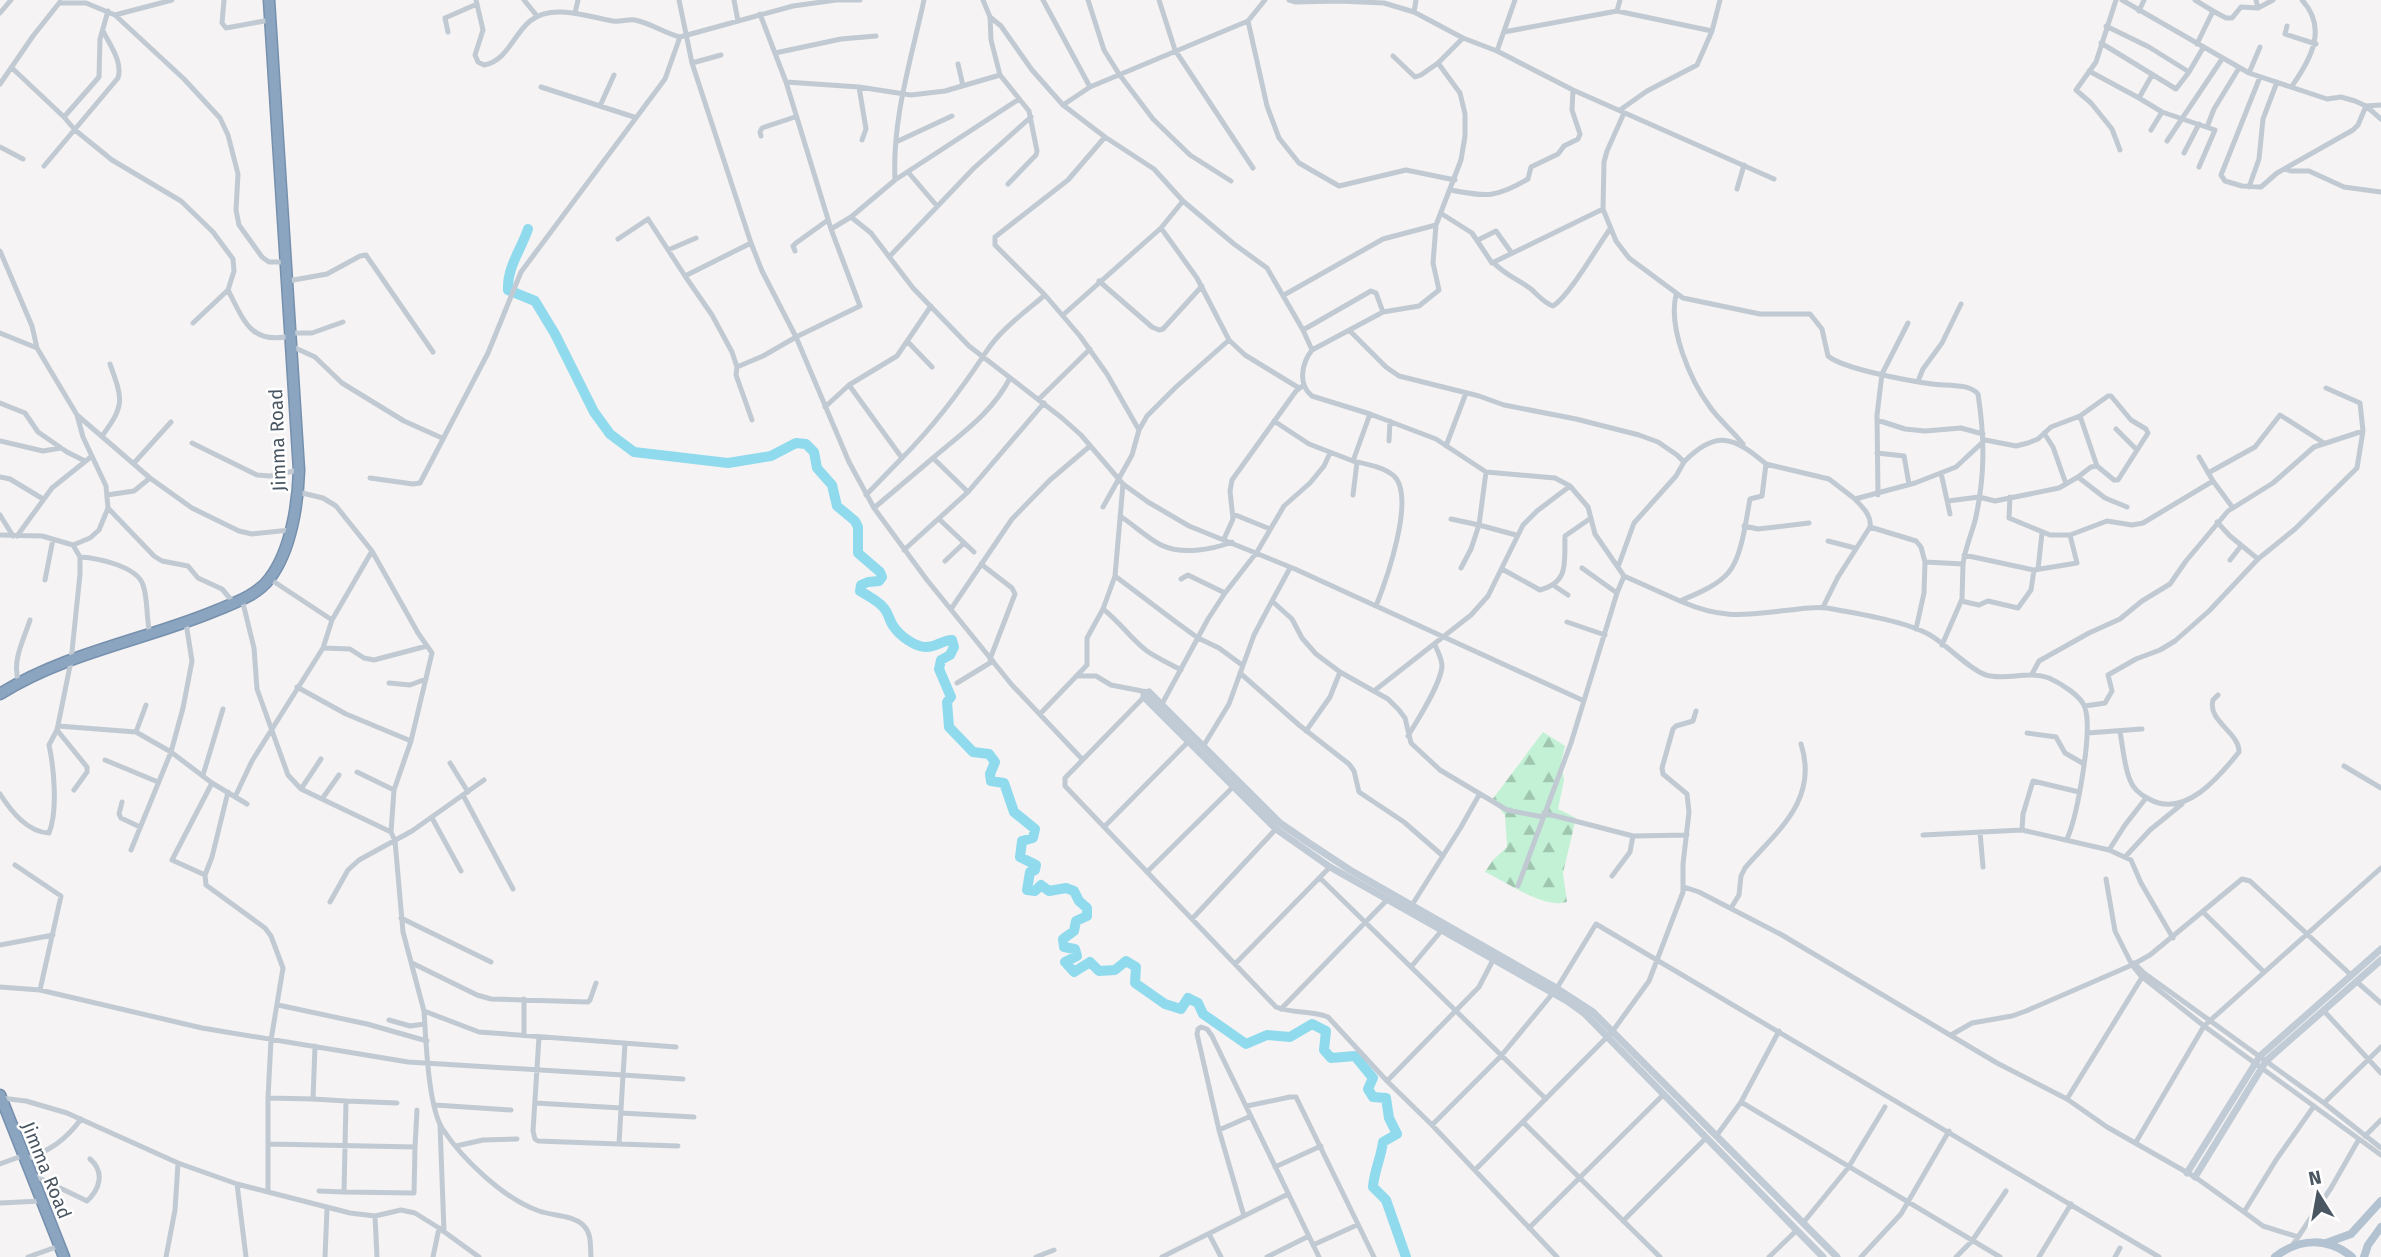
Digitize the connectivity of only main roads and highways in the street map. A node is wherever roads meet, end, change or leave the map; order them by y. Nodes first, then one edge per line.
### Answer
1 (269, 0) edge
2 (0, 694) edge
3 (1, 1096) edge
4 (4, 1119) edge
5 (2381, 1201) edge
6 (2381, 1227) edge
7 (2326, 1243) junction
8 (64, 1257) edge
9 (2275, 1257) edge
10 (2352, 1257) edge
11 (2364, 1257) edge

1 - 2 highway, Jimma Road
3 - 4 highway, Jimma Road
4 - 8 highway, Jimma Road
5 - 7 main road
6 - 11 main road
7 - 9 main road
7 - 10 main road

